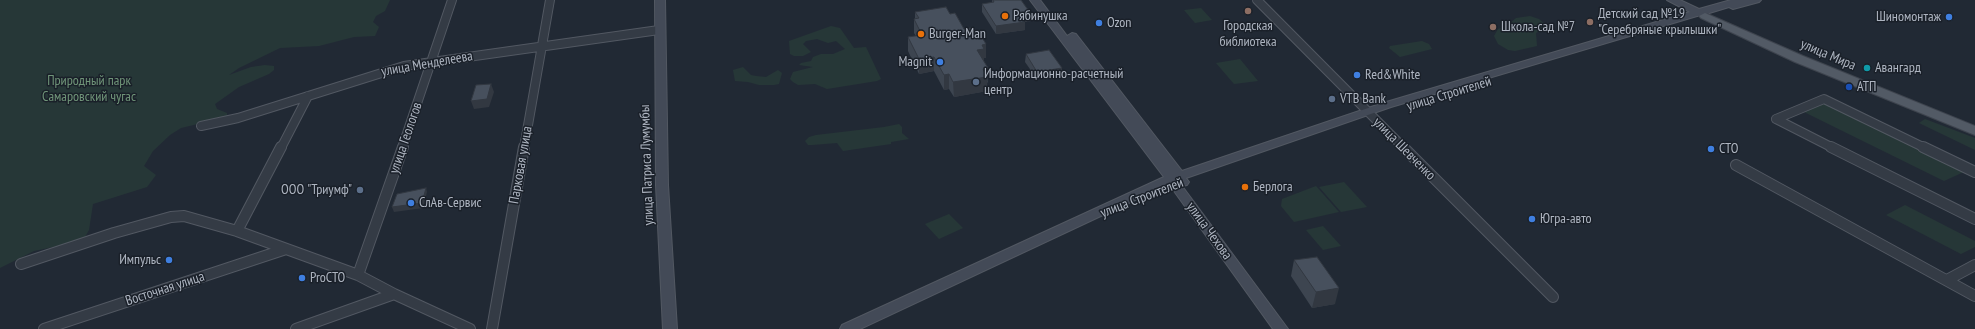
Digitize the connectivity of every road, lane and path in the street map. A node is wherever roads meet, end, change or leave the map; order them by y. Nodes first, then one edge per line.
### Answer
1 (452, 0) edge
2 (550, 0) edge
3 (660, 0) edge
4 (1035, 0) edge
5 (1045, 0) edge
6 (1257, 0) edge
7 (1672, 0) edge
8 (1682, 0) edge
9 (1741, 0) edge
10 (1756, 0) edge
11 (1704, 13) junction
12 (659, 30) junction
13 (542, 46) junction
14 (432, 60) junction
15 (308, 96) junction
16 (1370, 114) junction
17 (201, 126) dead end
18 (1975, 126) edge
19 (1975, 131) edge
20 (1736, 165) dead end
21 (1975, 172) edge
22 (1177, 181) junction
23 (1975, 219) edge
24 (237, 231) junction
25 (286, 249) junction
26 (21, 264) dead end
27 (1975, 265) edge
28 (358, 275) junction
29 (1947, 280) junction
30 (1256, 290) junction
31 (394, 294) junction
32 (1975, 296) edge
33 (1553, 297) dead end
34 (44, 329) edge
35 (296, 329) edge
36 (470, 329) edge
37 (492, 329) edge
38 (670, 329) edge
39 (847, 329) edge
40 (1281, 329) edge
41 (1289, 329) edge

1 - 14 street, улица Геологов
2 - 13 street, Парковая улица
3 - 12 main road, улица Патриса Лумумбы
4 - 22 main road, улица Чехова
5 - 22 main road, улица Чехова
6 - 16 street, улица Шевченко
7 - 11 main road, улица Мира
8 - 11 main road, улица Мира
9 - 11 main road, улица Строителей
10 - 11 main road, улица Строителей
11 - 16 main road, улица Строителей
11 - 18 main road, улица Мира
11 - 19 main road, улица Мира
12 - 13 street, улица Менделеева
12 - 38 main road, улица Патриса Лумумбы
13 - 14 street, улица Менделеева
13 - 37 street, Парковая улица
14 - 15 street, улица Менделеева
14 - 28 street, улица Геологов
15 - 17 street, улица Менделеева
15 - 24 street
16 - 22 main road, улица Строителей
16 - 33 street, улица Шевченко
20 - 29 street
21 - 23 street
22 - 30 main road, улица Чехова
22 - 39 main road, улица Строителей
24 - 25 street
24 - 26 street
25 - 28 street
25 - 34 street, Восточная улица
27 - 29 street
28 - 31 street
29 - 32 street
30 - 40 main road, улица Чехова
30 - 41 main road, улица Чехова
31 - 35 street
31 - 36 street

